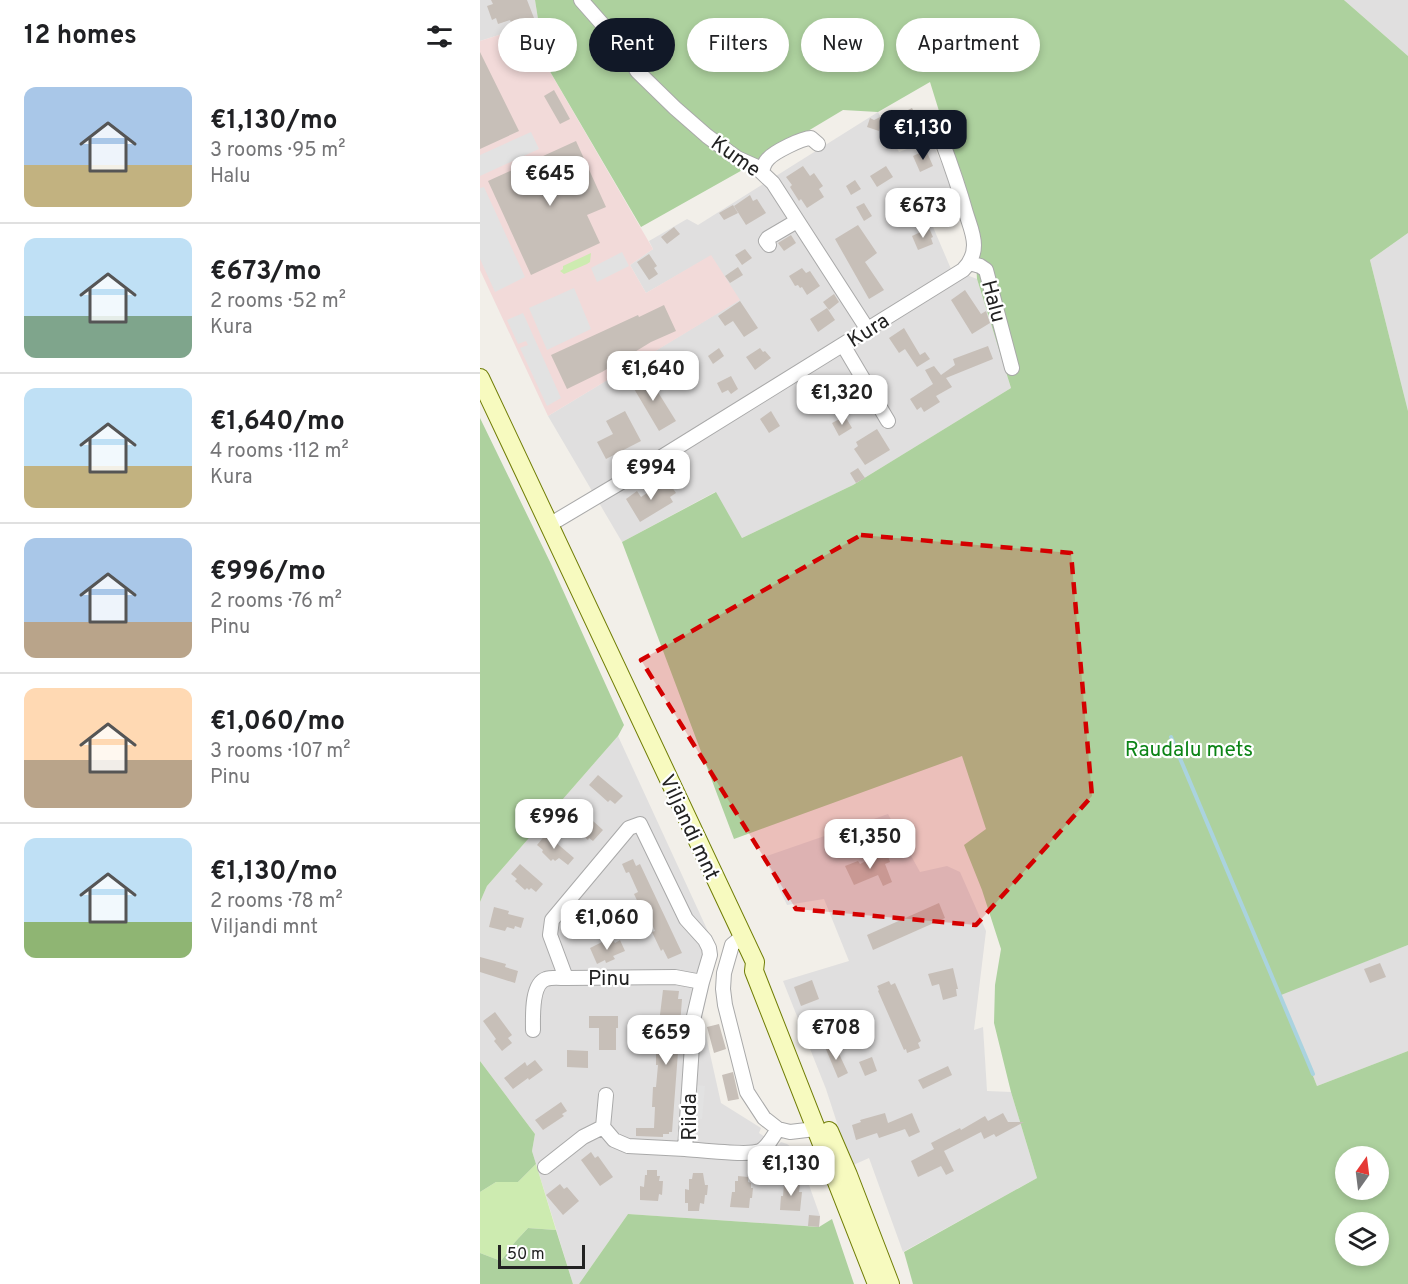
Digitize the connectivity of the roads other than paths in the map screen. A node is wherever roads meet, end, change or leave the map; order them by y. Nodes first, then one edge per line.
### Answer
1 (581, 0) edge
2 (942, 141) dead end
3 (818, 144) dead end
4 (762, 172) junction
5 (797, 221) junction
6 (769, 245) dead end
7 (970, 263) junction
8 (868, 330) junction
9 (843, 345) junction
10 (1012, 368) dead end
11 (480, 378) edge
12 (888, 421) dead end
13 (549, 525) junction
14 (640, 824) joint
15 (742, 937) junction
16 (755, 962) junction
17 (566, 978) junction
18 (702, 982) junction
19 (532, 1030) dead end
20 (606, 1095) dead end
21 (603, 1127) junction
22 (778, 1129) junction
23 (815, 1129) junction
24 (685, 1149) junction
25 (545, 1167) dead end
26 (877, 1284) edge
27 (891, 1284) edge

1 - 4 street, Kume
2 - 7 street, Halu
3 - 4 street
4 - 5 street, Kume
5 - 6 street
5 - 8 street, Kume
7 - 8 street, Kura
7 - 10 street, Halu
8 - 9 street, Kura
9 - 12 street
9 - 13 street, Kura
11 - 13 main road, Viljandi mnt
13 - 15 main road, Viljandi mnt
14 - 17 street, Pinu
14 - 18 street, Riida
15 - 16 main road, Viljandi mnt
15 - 22 street
16 - 23 main road, Viljandi mnt
16 - 27 main road
17 - 18 street, Pinu
17 - 19 street
18 - 24 street, Riida
20 - 21 street
21 - 24 street
21 - 25 street
22 - 23 street
22 - 24 street, Riida
23 - 26 main road, Viljandi mnt

